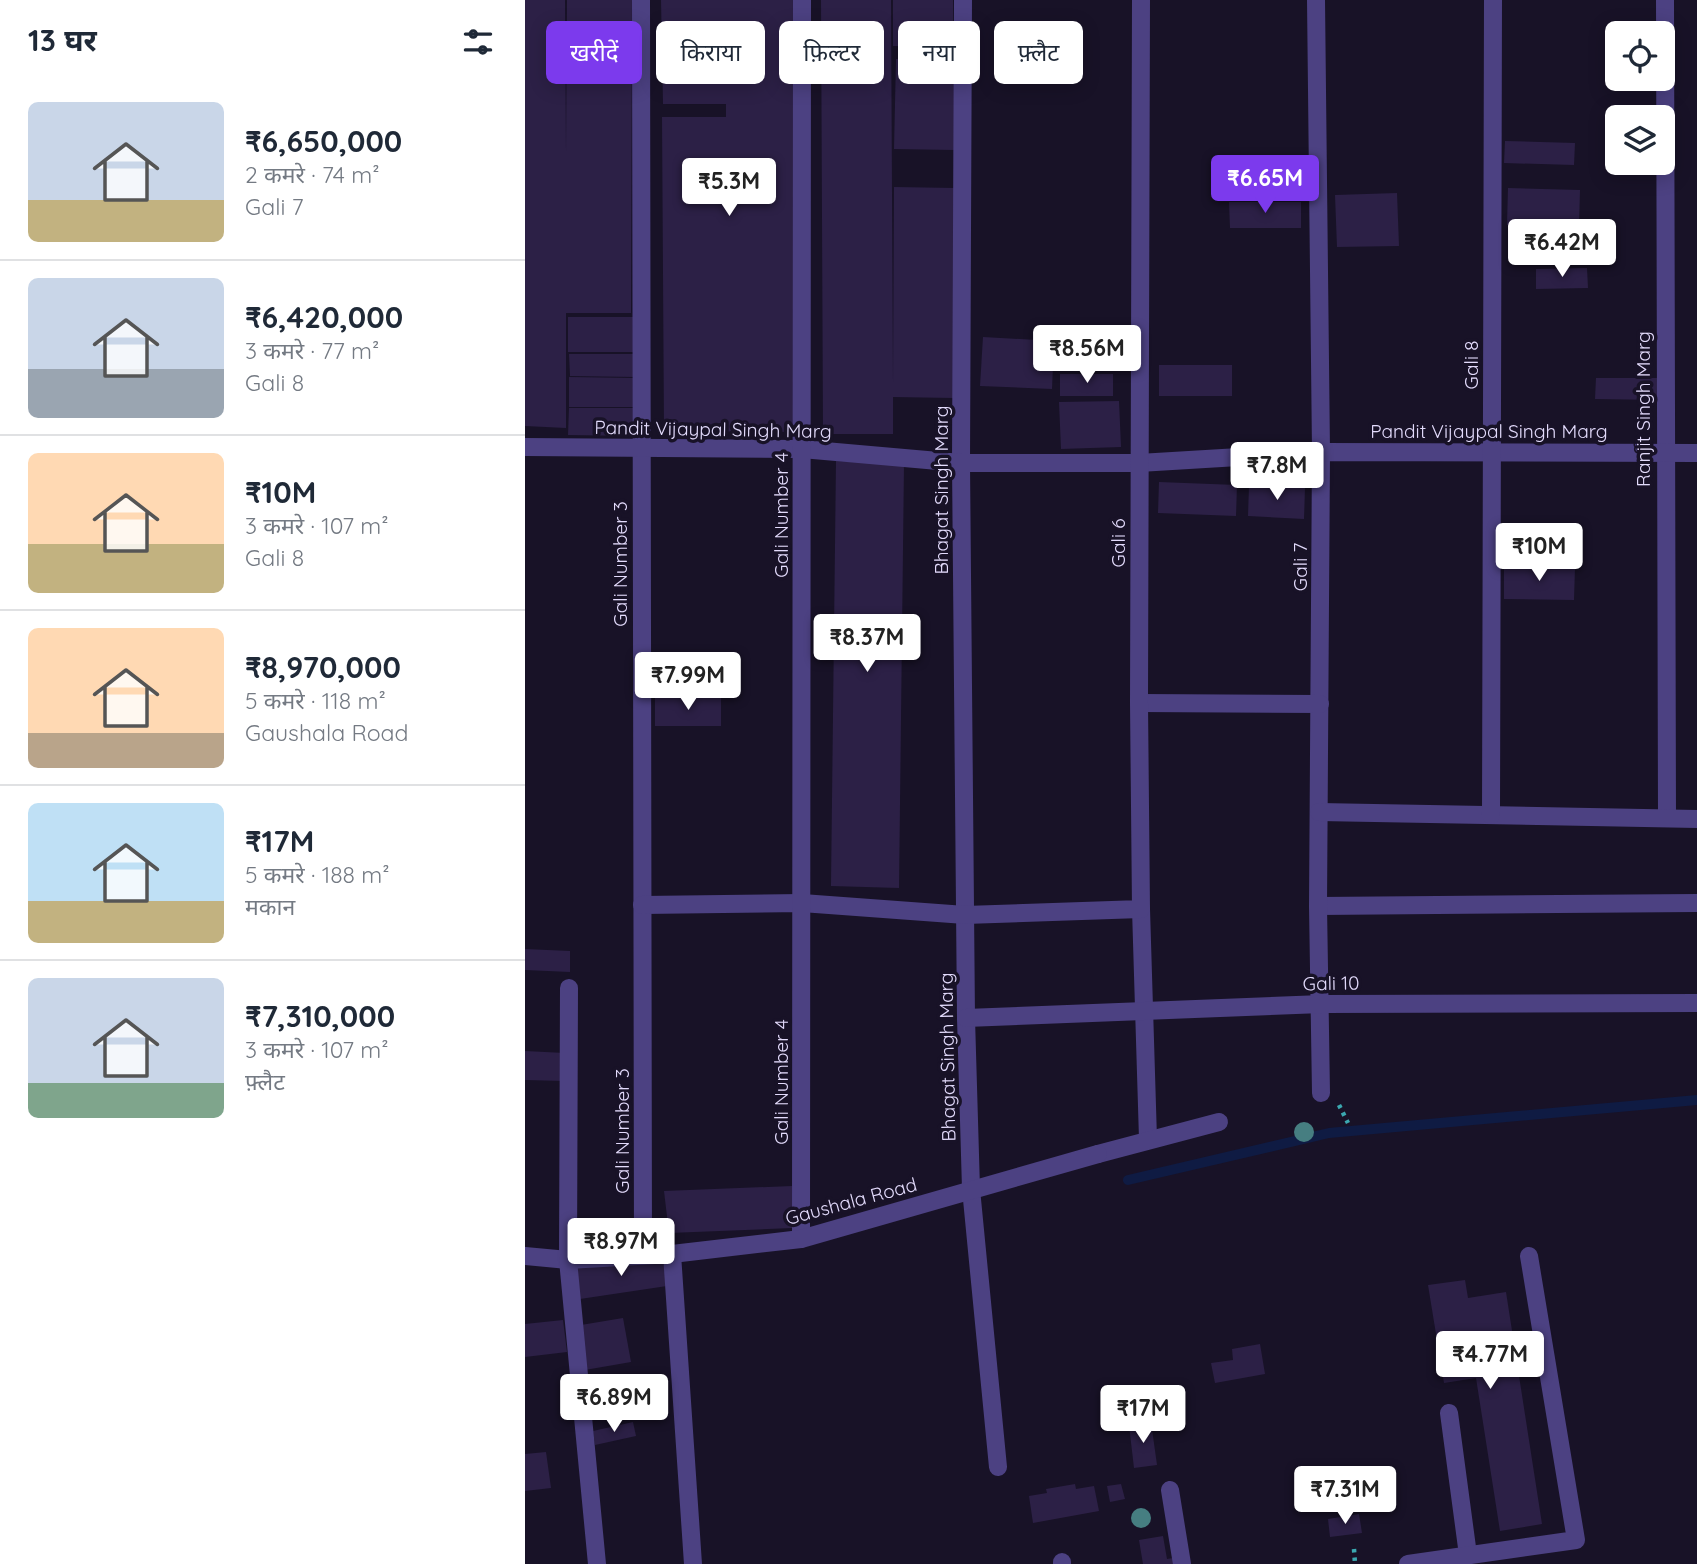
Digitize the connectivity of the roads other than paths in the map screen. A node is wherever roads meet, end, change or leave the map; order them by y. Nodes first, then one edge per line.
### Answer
1 (641, 0) edge
2 (802, 0) edge
3 (963, 0) edge
4 (1141, 0) edge
5 (1316, 0) edge
6 (1493, 0) edge
7 (1665, 0) edge
8 (525, 447) edge
9 (641, 448) junction
10 (801, 449) junction
11 (1321, 452) junction
12 (1491, 452) junction
13 (1664, 453) junction
14 (1697, 453) edge
15 (961, 463) junction
16 (1139, 463) junction
17 (1139, 703) junction
18 (1320, 704) junction
19 (1319, 812) junction
20 (1491, 815) junction
21 (1667, 818) junction
22 (1697, 819) edge
23 (802, 903) junction
24 (1697, 903) edge
25 (642, 905) junction
26 (1318, 906) junction
27 (1141, 909) junction
28 (965, 915) junction
29 (569, 988) dead end
30 (1322, 1003) junction
31 (1697, 1003) edge
32 (1145, 1011) junction
33 (966, 1018) junction
34 (1321, 1093) dead end
35 (1219, 1122) dead end
36 (1148, 1139) junction
37 (971, 1189) junction
38 (801, 1239) junction
39 (643, 1254) junction
40 (672, 1254) junction
41 (525, 1256) edge
42 (1529, 1256) dead end
43 (568, 1260) junction
44 (1449, 1413) dead end
45 (998, 1467) dead end
46 (1170, 1490) dead end
47 (1468, 1555) junction
48 (597, 1564) edge
49 (693, 1564) edge
50 (1182, 1564) edge
51 (1408, 1564) edge

1 - 9 street, Gali Number 3
2 - 10 street, Gali Number 4
3 - 15 street, Bhagat Singh Marg
4 - 16 street, Gali 6
5 - 11 street, Gali 7
6 - 12 street, Gali 8
7 - 13 street, Ranjit Singh Marg
8 - 9 street, Pandit Vijaypal Singh Marg
9 - 10 street, Pandit Vijaypal Singh Marg
9 - 25 street, Gali Number 3
10 - 15 street, Pandit Vijaypal Singh Marg
10 - 23 street, Gali Number 4
11 - 12 street, Pandit Vijaypal Singh Marg
11 - 16 street, Pandit Vijaypal Singh Marg
11 - 18 street, Gali 7
12 - 13 street, Pandit Vijaypal Singh Marg
12 - 20 street, Gali 8
13 - 14 street, Pandit Vijaypal Singh Marg
13 - 21 street, Ranjit Singh Marg
15 - 16 street, Pandit Vijaypal Singh Marg
15 - 28 street, Bhagat Singh Marg
16 - 17 street, Gali 6
17 - 18 street
17 - 27 street, Gali 6
18 - 19 street, Gali 7
19 - 20 street
19 - 26 street, Gali 7
20 - 21 street
21 - 22 street
23 - 25 street
23 - 28 street
23 - 38 street, Gali Number 4
24 - 26 street
25 - 39 street, Gali Number 3
26 - 30 street, Gali 7
27 - 28 street
27 - 32 street, Gali 6
28 - 33 street, Bhagat Singh Marg
29 - 43 street
30 - 31 street, Gali 10
30 - 32 street, Gali 10
30 - 34 street, Gali 7
32 - 33 street, Gali 10
32 - 36 street, Gali 6
33 - 37 street, Bhagat Singh Marg
35 - 36 street, Gaushala Road
36 - 37 street, Gaushala Road
37 - 38 street, Gaushala Road
37 - 45 street, Bhagat Singh Marg
38 - 40 street, Gaushala Road
39 - 40 street, Gaushala Road
39 - 43 street, Gaushala Road
40 - 49 street
41 - 43 street, Gaushala Road
42 - 47 street
43 - 48 street
44 - 47 street
46 - 50 street
47 - 51 street

